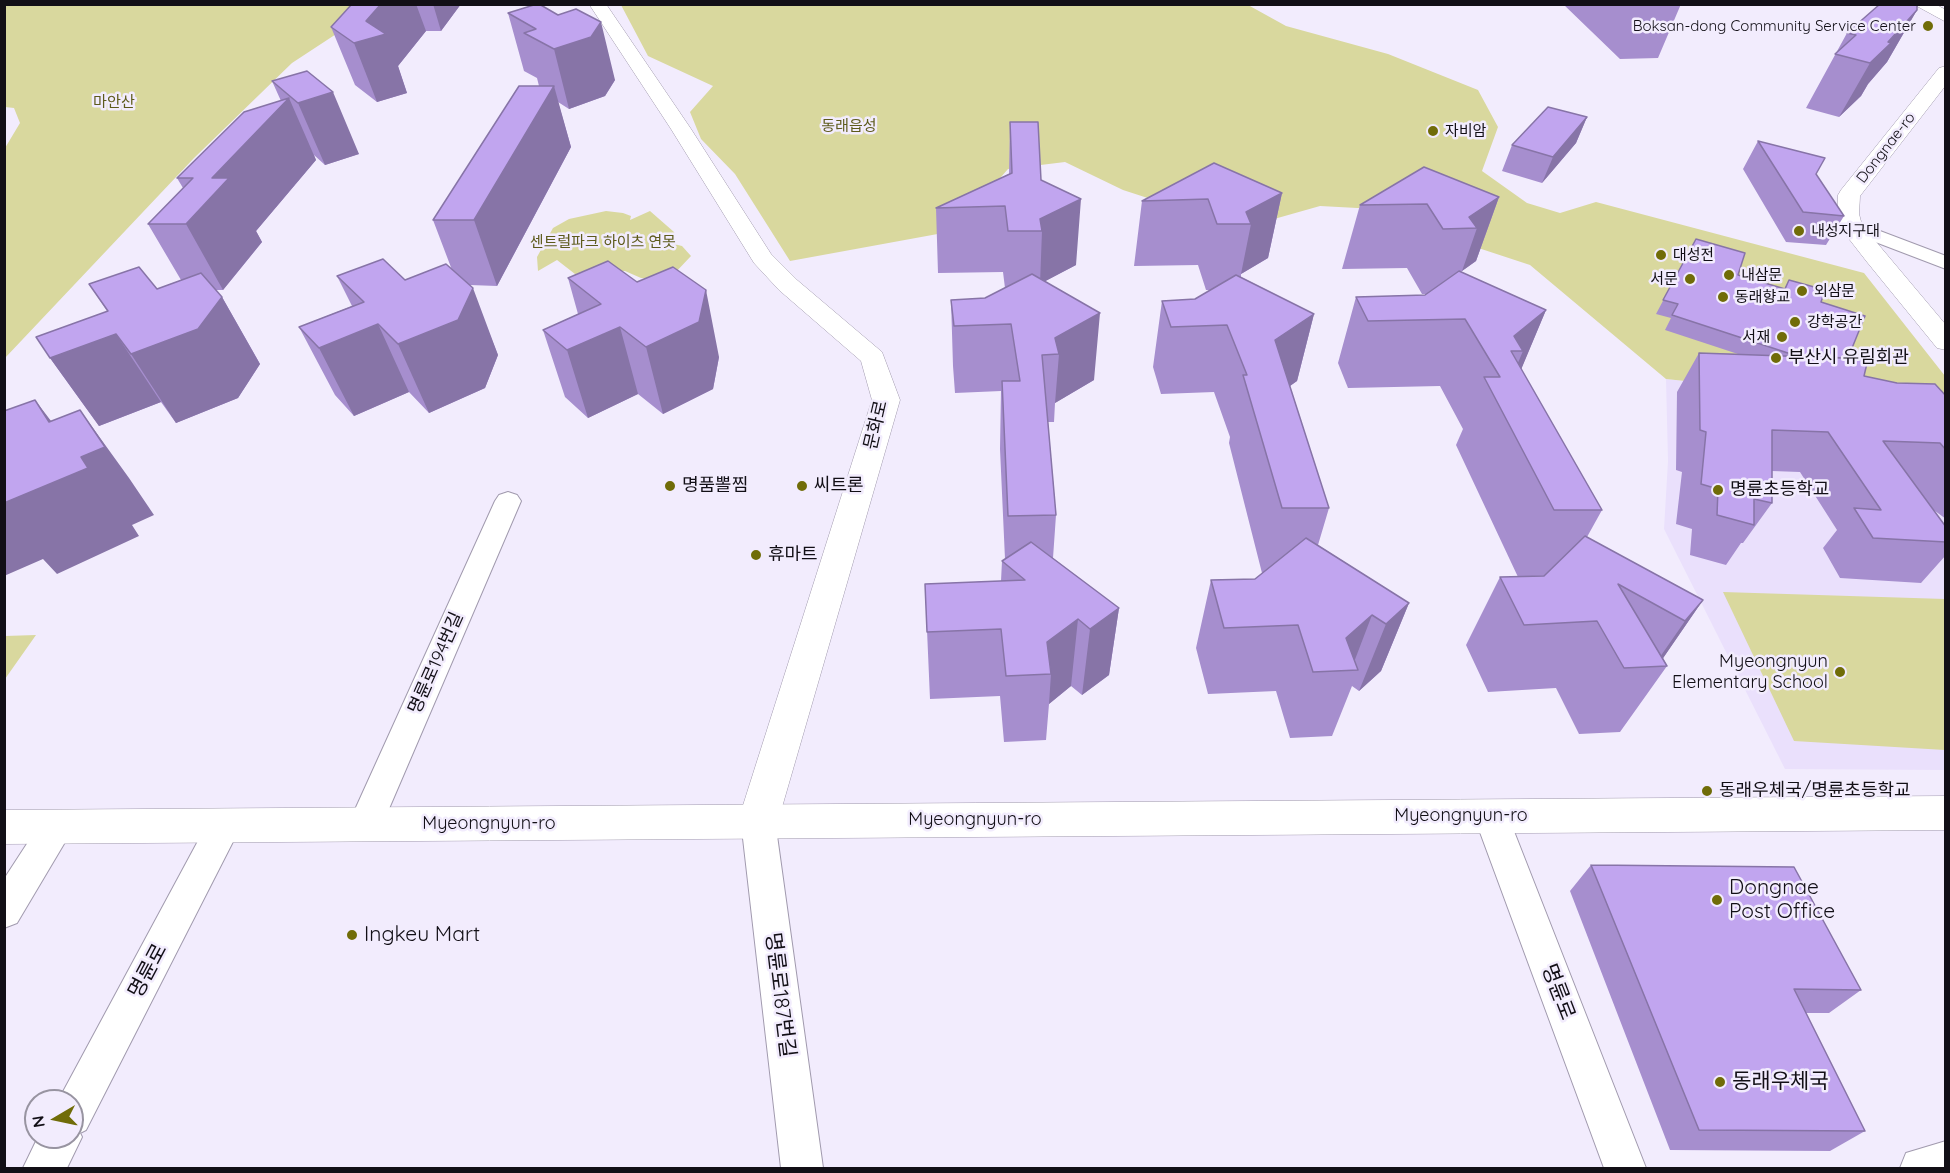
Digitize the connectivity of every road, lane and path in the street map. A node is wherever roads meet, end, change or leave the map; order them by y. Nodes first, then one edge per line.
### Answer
1 (597, 4) edge
2 (1921, 4) edge
3 (1946, 17) edge
4 (1946, 72) edge
5 (1851, 226) junction
6 (1946, 263) edge
7 (1946, 342) edge
8 (508, 501) dead end
9 (1946, 813) edge
10 (1491, 816) junction
11 (758, 821) junction
12 (365, 825) junction
13 (224, 826) junction
14 (4, 827) edge
15 (57, 827) junction
16 (4, 911) edge
17 (84, 1093) edge
18 (54, 1149) edge
19 (1946, 1162) edge
20 (44, 1168) edge
21 (802, 1168) edge
22 (1625, 1168) edge
23 (1921, 1168) edge

1 - 11 main road, 문화로
2 - 3 main road
4 - 5 main road, Dongnae-ro
5 - 6 street
5 - 7 main road
8 - 12 street, 명륜로194번길
9 - 10 main road, Myeongnyun-ro
10 - 11 main road, Myeongnyun-ro
10 - 22 street, 명륜로
11 - 12 main road, Myeongnyun-ro
11 - 21 street, 명륜로187번길
12 - 13 main road, Myeongnyun-ro
13 - 15 main road, Myeongnyun-ro
13 - 17 street, 명륜로
14 - 15 main road, Myeongnyun-ro
15 - 16 street
18 - 20 street
19 - 23 street

